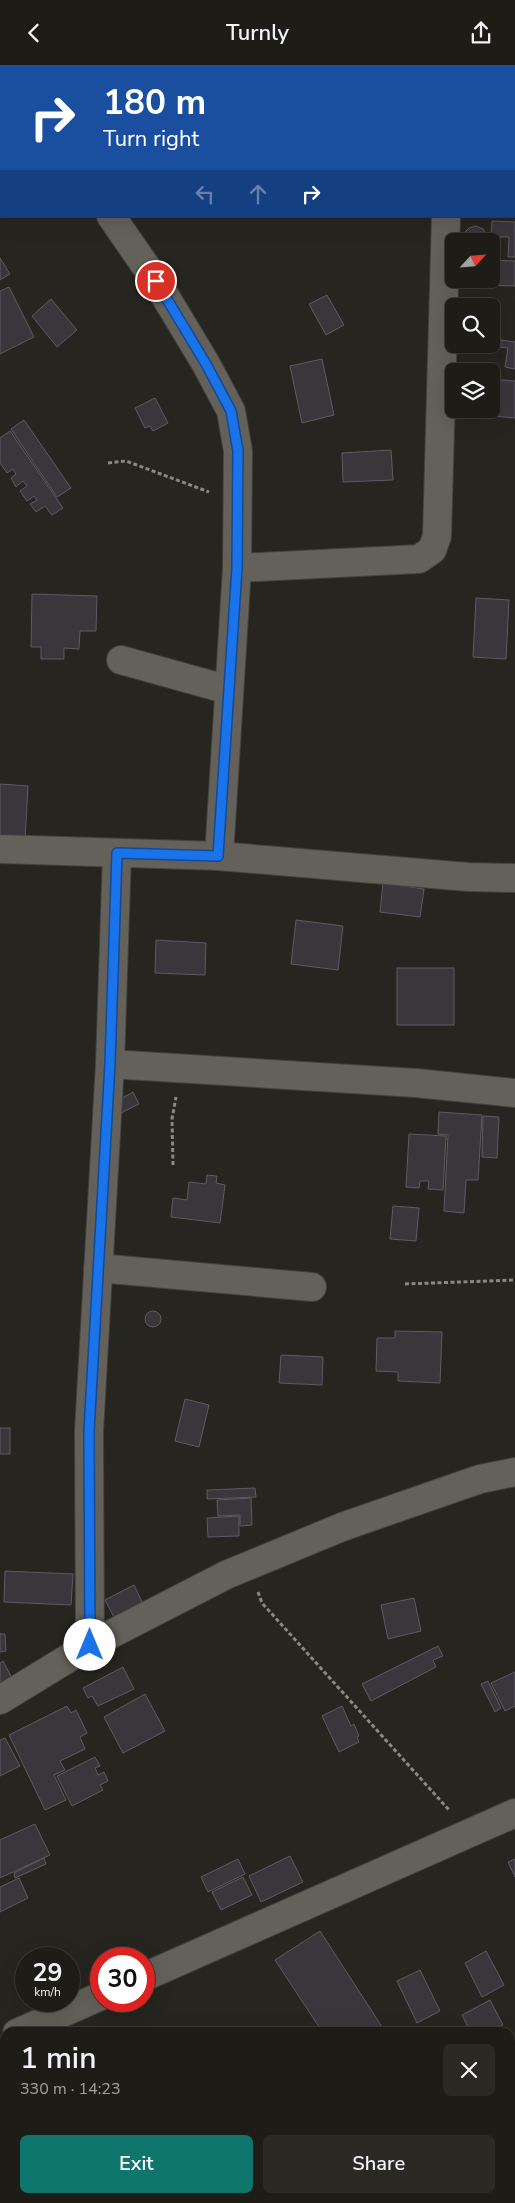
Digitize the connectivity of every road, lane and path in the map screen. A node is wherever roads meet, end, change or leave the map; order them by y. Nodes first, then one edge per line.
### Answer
1 (112, 217) edge
2 (446, 217) edge
3 (108, 463) dead end
4 (237, 520) junction
5 (237, 568) junction
6 (121, 660) dead end
7 (229, 690) junction
8 (0, 849) edge
9 (117, 853) junction
10 (218, 856) junction
11 (515, 878) edge
12 (110, 1064) junction
13 (186, 1068) junction
14 (515, 1093) edge
15 (173, 1165) dead end
16 (98, 1268) junction
17 (515, 1280) edge
18 (405, 1284) dead end
19 (312, 1287) dead end
20 (515, 1472) edge
21 (248, 1566) junction
22 (90, 1645) junction
23 (0, 1700) edge
24 (515, 1813) edge
25 (470, 1833) junction
26 (155, 1972) edge
27 (90, 2001) edge
28 (31, 2027) edge

1 - 4 street
2 - 5 street
3 - 4 path
4 - 5 street
5 - 7 street
6 - 7 street
7 - 10 street
8 - 9 street
9 - 10 street
9 - 12 street
10 - 11 street
12 - 13 street
12 - 16 street
13 - 14 street
13 - 15 path
16 - 19 street
16 - 22 street
17 - 18 path
20 - 21 street
21 - 22 street
21 - 25 path
22 - 23 street
24 - 25 street
25 - 26 street
27 - 28 street

